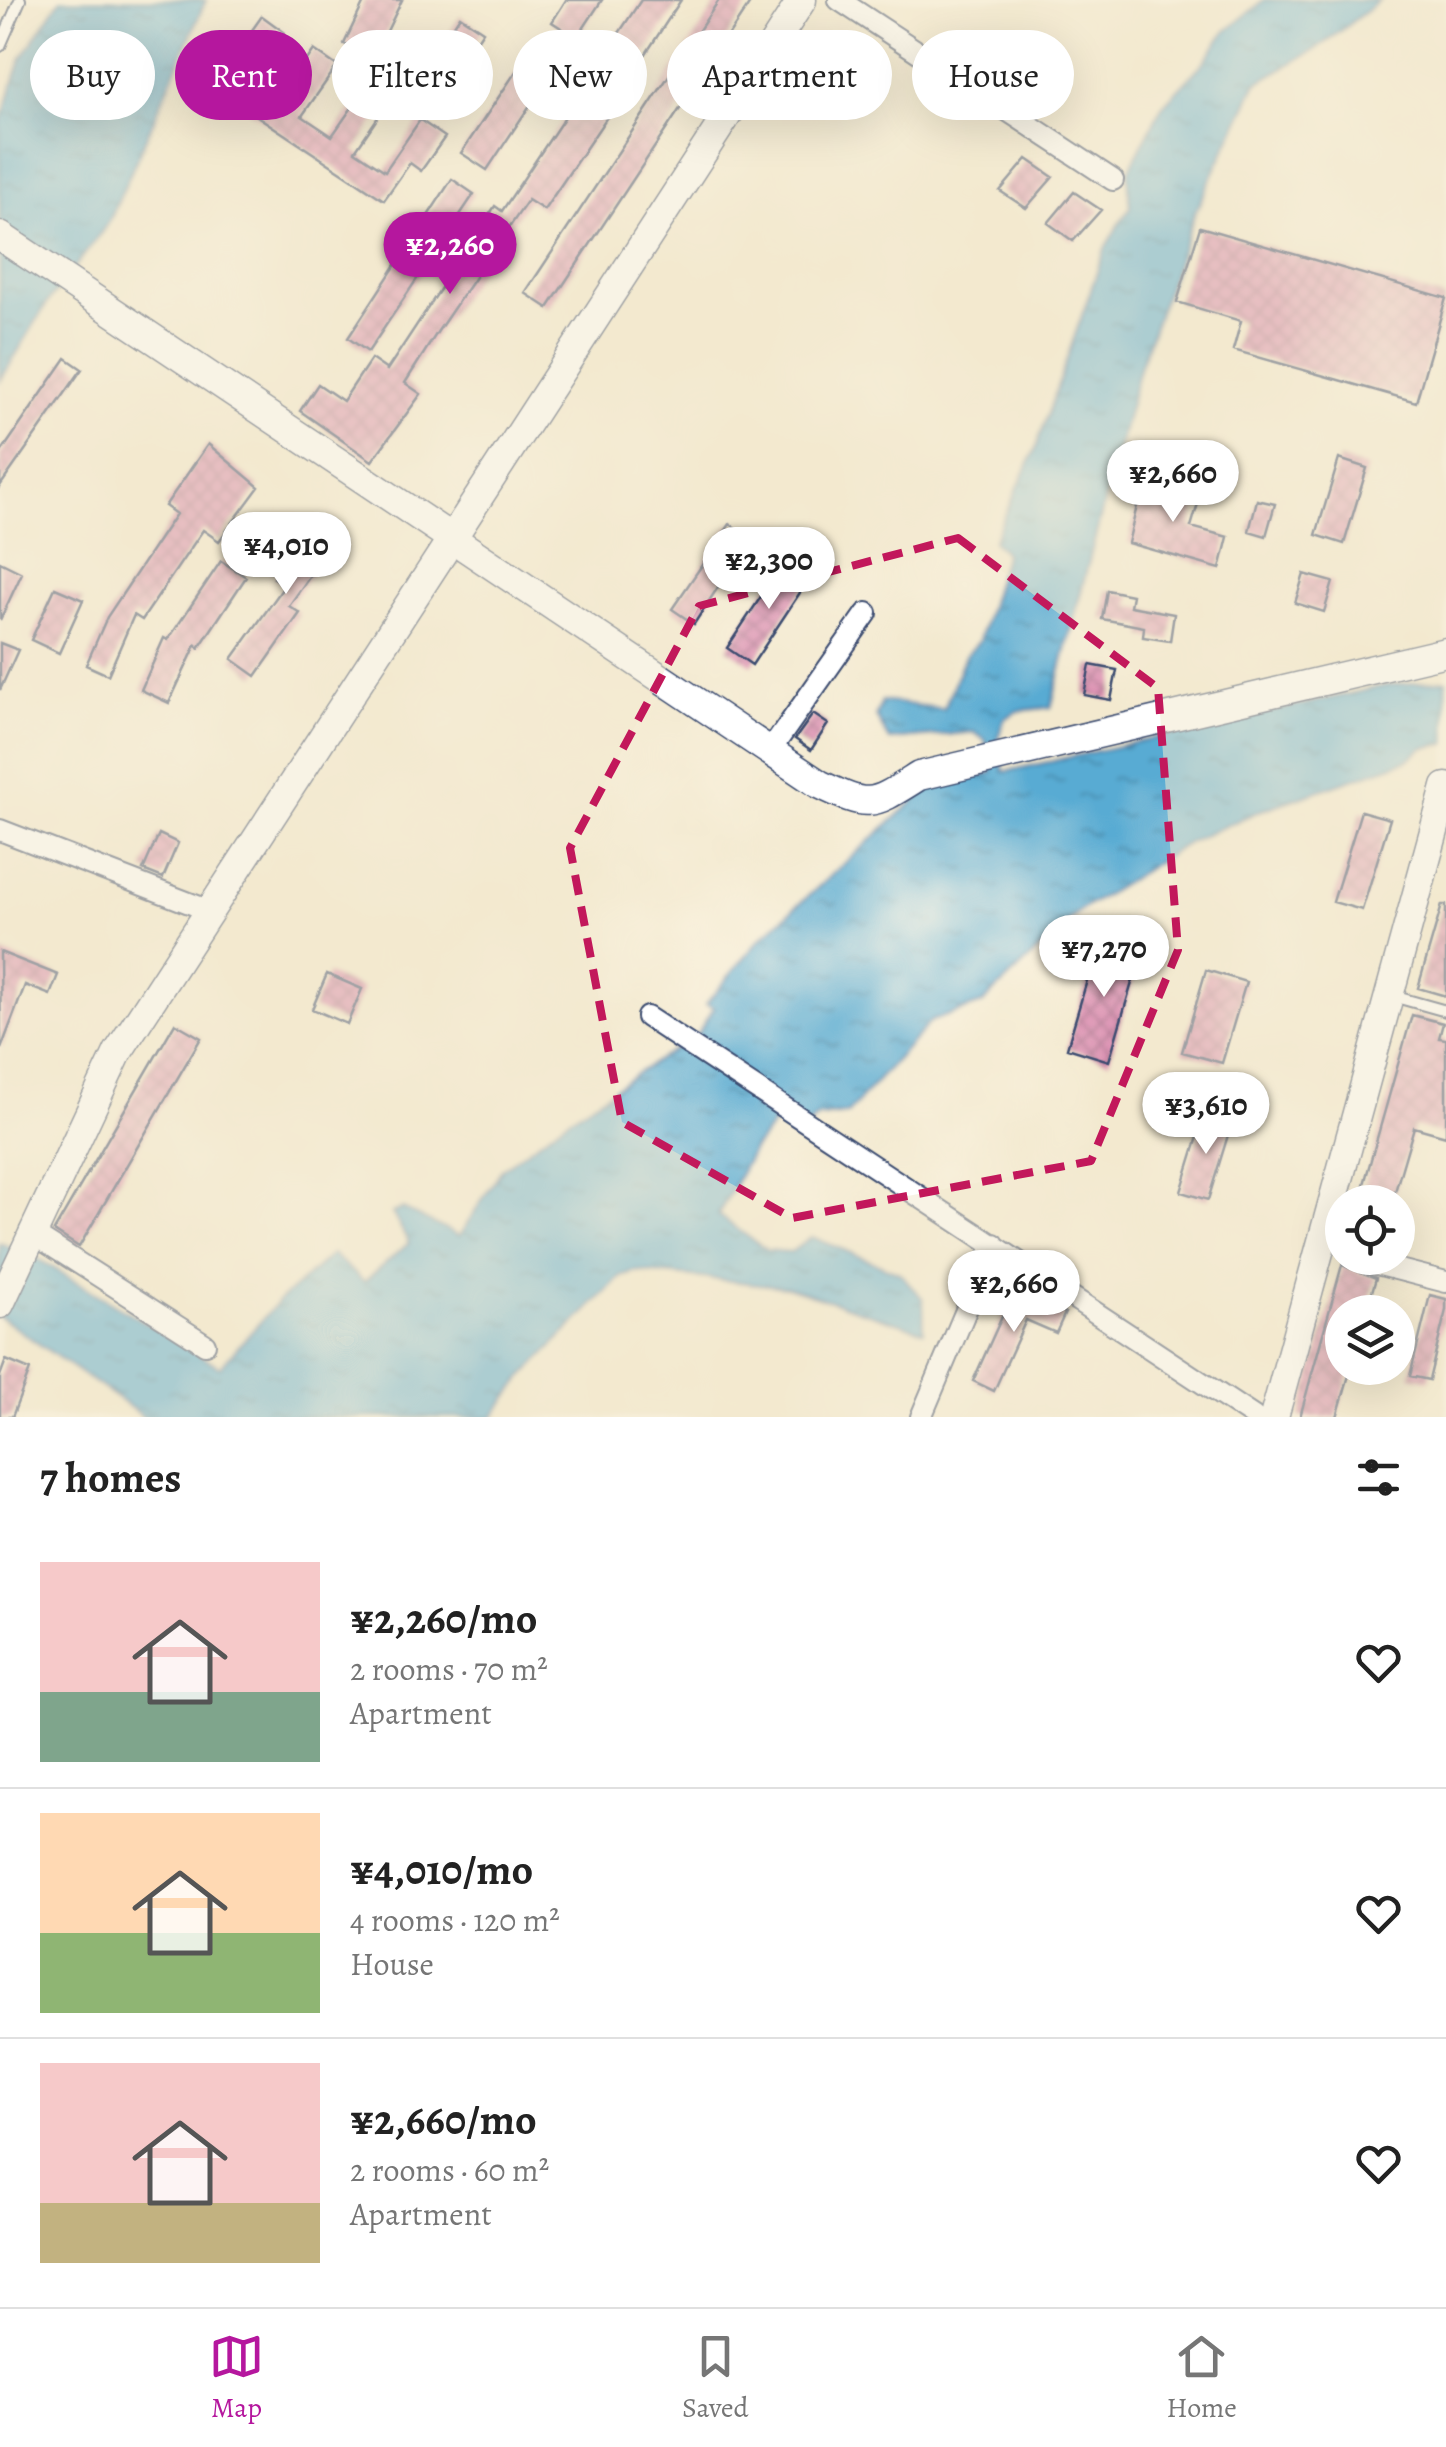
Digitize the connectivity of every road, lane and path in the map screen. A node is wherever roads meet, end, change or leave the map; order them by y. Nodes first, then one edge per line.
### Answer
1 (20, 0) edge
2 (802, 0) edge
3 (839, 0) edge
4 (0, 46) edge
5 (1114, 180) dead end
6 (0, 236) edge
7 (454, 536) junction
8 (867, 613) dead end
9 (1446, 652) edge
10 (770, 751) junction
11 (1446, 787) edge
12 (0, 830) edge
13 (210, 911) junction
14 (1389, 995) junction
15 (1446, 1010) edge
16 (647, 1017) dead end
17 (1346, 1185) edge
18 (30, 1232) junction
19 (994, 1244) junction
20 (1325, 1269) edge
21 (1415, 1274) edge
22 (1446, 1282) edge
23 (0, 1304) edge
24 (205, 1344) dead end
25 (921, 1417) edge
26 (1254, 1417) edge
27 (1274, 1417) edge

1 - 4 lane
2 - 7 street
3 - 5 street
6 - 7 street
7 - 10 street
7 - 13 street
8 - 10 street
9 - 10 street
11 - 14 street
12 - 13 street
13 - 18 street
14 - 15 lane
14 - 17 street
16 - 19 street
18 - 23 street
18 - 24 street
19 - 25 street
19 - 26 street
20 - 27 street
21 - 22 street

